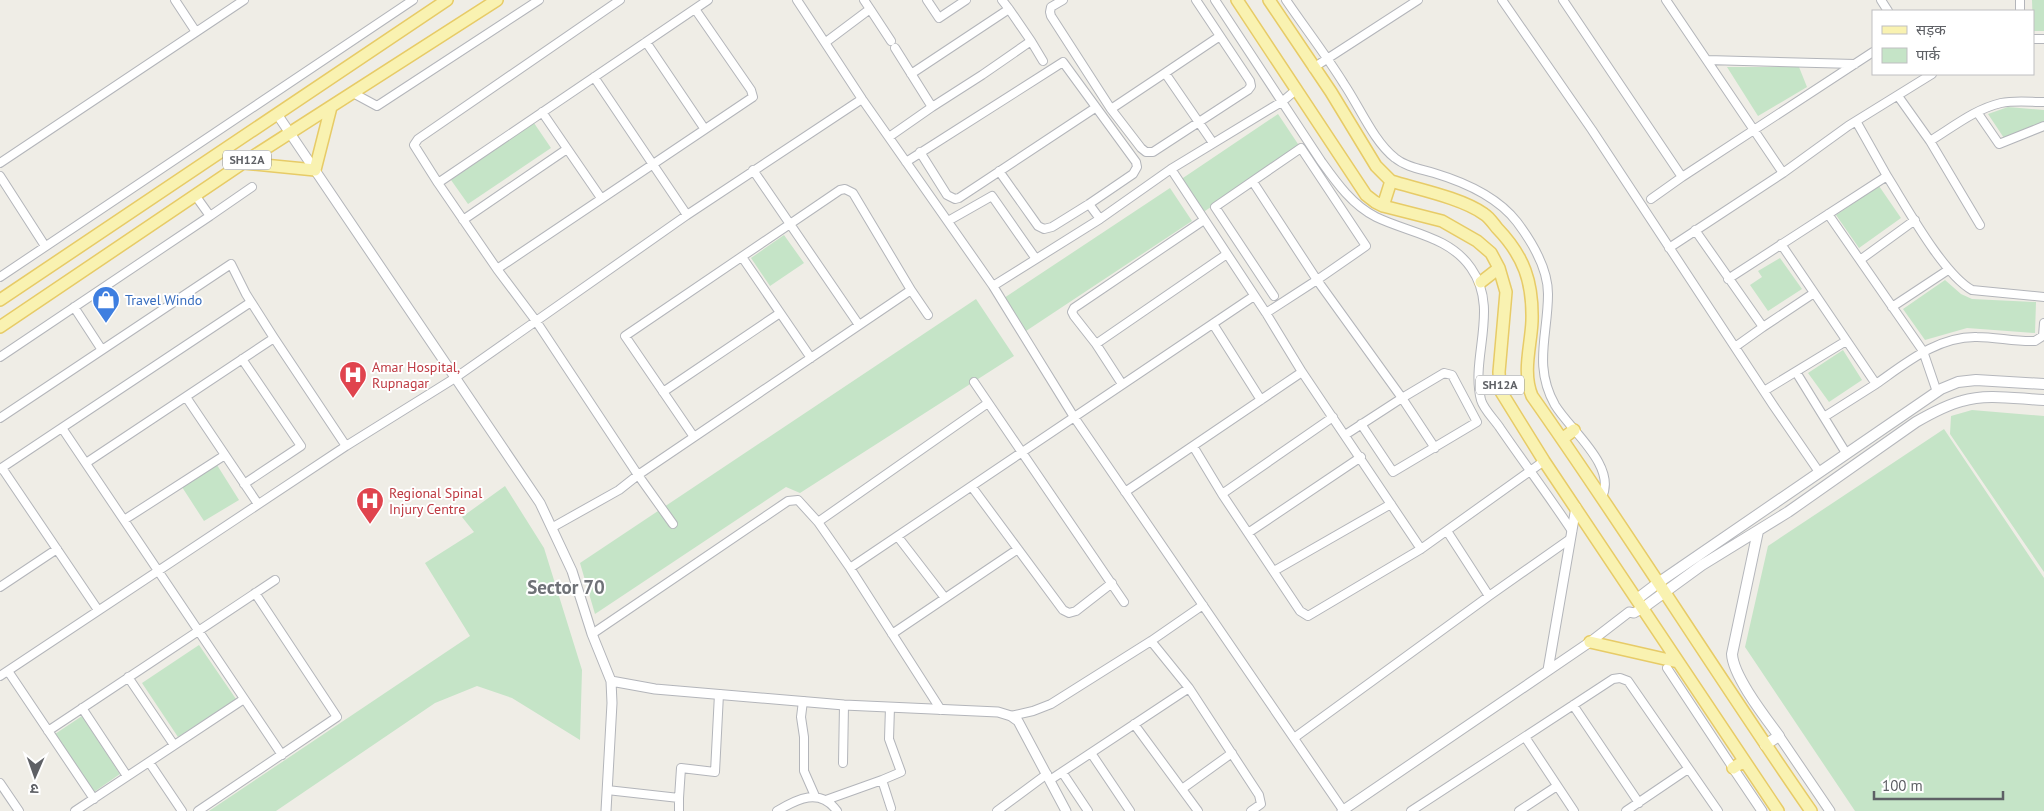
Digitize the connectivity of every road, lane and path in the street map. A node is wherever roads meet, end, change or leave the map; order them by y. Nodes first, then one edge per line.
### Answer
1 (175, 0) edge
2 (244, 0) edge
3 (413, 0) edge
4 (447, 0) edge
5 (497, 0) edge
6 (539, 0) edge
7 (620, 0) edge
8 (708, 0) edge
9 (797, 0) edge
10 (864, 0) edge
11 (927, 0) edge
12 (966, 0) edge
13 (1002, 0) edge
14 (1063, 0) edge
15 (1196, 0) edge
16 (1215, 0) edge
17 (1237, 0) edge
18 (1269, 0) edge
19 (1286, 0) edge
20 (1418, 0) edge
21 (1502, 0) edge
22 (1562, 0) edge
23 (1666, 0) edge
24 (695, 9) junction
25 (870, 9) junction
26 (1009, 9) junction
27 (196, 32) junction
28 (1220, 36) junction
29 (1031, 41) junction
30 (646, 42) junction
31 (826, 42) junction
32 (1872, 53) edge
33 (1326, 59) junction
34 (1706, 60) junction
35 (1043, 61) dead end
36 (1855, 64) junction
37 (1313, 68) junction
38 (1165, 73) junction
39 (911, 74) junction
40 (1930, 75) edge
41 (594, 77) junction
42 (1298, 89) junction
43 (353, 93) junction
44 (1898, 96) junction
45 (862, 99) junction
46 (1283, 101) junction
47 (2044, 102) edge
48 (331, 107) junction
49 (932, 107) junction
50 (1095, 108) junction
51 (1111, 109) junction
52 (542, 112) junction
53 (1977, 112) junction
54 (278, 114) junction
55 (1200, 121) junction
56 (1856, 121) junction
57 (2044, 126) edge
58 (704, 128) junction
59 (1755, 131) junction
60 (290, 132) junction
61 (889, 137) junction
62 (1930, 141) junction
63 (1213, 143) junction
64 (567, 149) junction
65 (920, 152) junction
66 (906, 162) junction
67 (0, 163) edge
68 (242, 163) junction
69 (652, 163) junction
70 (1171, 169) junction
71 (316, 170) junction
72 (753, 170) junction
73 (999, 171) junction
74 (1783, 173) junction
75 (0, 176) edge
76 (1887, 176) junction
77 (1682, 177) junction
78 (1391, 180) junction
79 (1253, 182) junction
80 (438, 183) junction
81 (252, 186) dead end
82 (195, 195) junction
83 (601, 198) junction
84 (1651, 199) dead end
85 (1089, 204) junction
86 (1383, 206) junction
87 (1828, 214) junction
88 (688, 215) junction
89 (210, 216) junction
90 (1100, 219) junction
91 (463, 220) junction
92 (1204, 220) junction
93 (1915, 220) junction
94 (948, 221) junction
95 (790, 225) junction
96 (1980, 225) dead end
97 (1695, 230) junction
98 (1781, 244) junction
99 (45, 246) junction
100 (1669, 248) junction
101 (1227, 254) junction
102 (742, 257) junction
103 (1036, 259) junction
104 (1860, 260) junction
105 (1499, 268) junction
106 (497, 269) junction
107 (1948, 270) junction
108 (0, 277) edge
109 (1728, 279) junction
110 (1317, 280) junction
111 (1481, 282) junction
112 (993, 286) junction
113 (911, 290) junction
114 (1814, 293) junction
115 (1254, 296) junction
116 (1274, 296) dead end
117 (2044, 297) edge
118 (0, 300) edge
119 (251, 302) junction
120 (74, 307) junction
121 (1892, 307) junction
122 (780, 313) junction
123 (1266, 313) junction
124 (928, 315) dead end
125 (536, 321) junction
126 (2044, 323) edge
127 (1213, 324) junction
128 (859, 325) junction
129 (0, 327) edge
130 (1763, 327) junction
131 (274, 338) junction
132 (1846, 341) junction
133 (1096, 344) junction
134 (1735, 347) junction
135 (102, 350) junction
136 (1923, 351) junction
137 (0, 357) edge
138 (811, 358) junction
139 (242, 359) junction
140 (1302, 372) junction
141 (1796, 372) junction
142 (455, 378) junction
143 (974, 382) dead end
144 (1122, 384) junction
145 (1876, 384) junction
146 (2044, 384) edge
147 (1764, 391) junction
148 (663, 392) junction
149 (1937, 392) junction
150 (186, 397) junction
151 (1402, 398) junction
152 (1261, 400) junction
153 (2044, 400) edge
154 (988, 403) junction
155 (1074, 417) junction
156 (1333, 417) junction
157 (1824, 417) junction
158 (0, 418) edge
159 (1361, 424) junction
160 (62, 428) junction
161 (1574, 430) junction
162 (1345, 434) junction
163 (694, 437) junction
164 (1562, 439) junction
165 (346, 446) junction
166 (1192, 446) junction
167 (1435, 448) junction
168 (1022, 453) junction
169 (1846, 454) junction
170 (225, 455) junction
171 (1361, 457) junction
172 (1544, 461) junction
173 (86, 463) junction
174 (1, 468) edge
175 (1530, 472) junction
176 (1819, 472) junction
177 (638, 475) junction
178 (244, 484) junction
179 (972, 487) junction
180 (1125, 492) junction
181 (1222, 494) junction
182 (1602, 497) junction
183 (258, 504) junction
184 (1390, 504) junction
185 (1576, 507) junction
186 (124, 520) junction
187 (818, 522) junction
188 (673, 524) dead end
189 (553, 527) junction
190 (1758, 530) junction
191 (1447, 531) junction
192 (1248, 533) junction
193 (1571, 535) junction
194 (898, 536) junction
195 (57, 549) junction
196 (1018, 549) junction
197 (1421, 549) junction
198 (850, 568) junction
199 (1274, 570) junction
200 (158, 571) junction
201 (275, 580) dead end
202 (1112, 583) junction
203 (0, 587) edge
204 (1661, 587) junction
205 (255, 593) junction
206 (1489, 596) junction
207 (945, 598) junction
208 (1124, 602) dead end
209 (1640, 603) junction
210 (1203, 605) junction
211 (98, 610) junction
212 (198, 631) junction
213 (592, 634) junction
214 (892, 634) junction
215 (1151, 641) junction
216 (1590, 642) junction
217 (1678, 662) junction
218 (1667, 668) dead end
219 (1548, 670) junction
220 (8, 671) junction
221 (0, 676) edge
222 (128, 677) junction
223 (611, 681) junction
224 (1189, 688) junction
225 (719, 694) junction
226 (244, 698) junction
227 (802, 701) junction
228 (844, 705) junction
229 (1573, 705) junction
230 (890, 707) junction
231 (82, 708) junction
232 (941, 710) junction
233 (1011, 716) junction
234 (1134, 724) junction
235 (48, 731) junction
236 (1779, 736) junction
237 (1525, 737) junction
238 (1294, 738) junction
239 (174, 745) junction
240 (1765, 745) junction
241 (1092, 752) junction
242 (1232, 753) junction
243 (282, 755) junction
244 (1744, 761) junction
245 (149, 762) junction
246 (843, 764) dead end
247 (1733, 768) junction
248 (1688, 769) junction
249 (1062, 772) junction
250 (127, 776) junction
251 (1049, 777) junction
252 (882, 780) junction
253 (0, 783) edge
254 (1557, 786) junction
255 (1182, 789) junction
256 (607, 790) junction
257 (814, 796) junction
258 (680, 798) junction
259 (94, 799) junction
260 (826, 800) junction
261 (1639, 803) junction
262 (890, 808) dead end
263 (1342, 810) edge
264 (19, 811) edge
265 (75, 811) edge
266 (182, 811) edge
267 (198, 811) edge
268 (606, 811) edge
269 (679, 811) edge
270 (777, 811) edge
271 (837, 811) edge
272 (997, 811) edge
273 (1066, 811) edge
274 (1088, 811) edge
275 (1130, 811) edge
276 (1198, 811) edge
277 (1251, 811) edge
278 (1411, 811) edge
279 (1519, 811) edge
280 (1574, 811) edge
281 (1626, 811) edge
282 (1718, 811) edge
283 (1762, 811) edge
284 (1778, 811) edge
285 (1811, 811) edge
286 (1830, 811) edge

1 - 27 street
2 - 27 street
3 - 99 street
4 - 54 main road, SH12A
5 - 43 main road, SH12A
6 - 43 street
7 - 80 street
8 - 24 street
9 - 31 street
10 - 25 street
11 - 12 street
13 - 26 street
14 - 51 street
15 - 28 street
16 - 46 street
17 - 42 main road, SH12A
18 - 37 main road, SH12A
19 - 33 street
20 - 33 street
21 - 100 street
22 - 77 street
23 - 34 street
24 - 30 street
24 - 58 street
25 - 31 street
25 - 39 street
26 - 29 street
26 - 39 street
27 - 67 street
28 - 38 street
28 - 55 street
29 - 35 street
29 - 49 street
30 - 41 street
30 - 58 street
31 - 45 street
32 - 36 street
33 - 37 street
33 - 161 street
34 - 36 street
34 - 59 street
36 - 59 street
37 - 78 main road, SH12A
38 - 51 street
38 - 55 street
39 - 49 street
40 - 44 street
41 - 52 street
41 - 69 street
42 - 46 street
42 - 86 main road, SH12A
43 - 48 main road, SH12A
44 - 56 street
44 - 62 street
45 - 61 street
45 - 72 street
46 - 63 street
46 - 111 street
47 - 53 street
48 - 60 main road, SH12A
48 - 71 main road
49 - 61 street
50 - 65 street
50 - 73 street
50 - 85 street
51 - 55 street
52 - 64 street
52 - 80 street
53 - 57 street
53 - 62 street
54 - 60 street
54 - 118 main road, SH12A
55 - 63 street
56 - 74 street
56 - 76 street
58 - 69 street
59 - 74 street
59 - 77 street
60 - 68 main road, SH12A
60 - 71 street
61 - 66 street
62 - 96 street
63 - 70 street
64 - 83 street
64 - 91 street
65 - 66 street
65 - 73 street
66 - 94 street
68 - 71 main road
68 - 82 main road, SH12A
69 - 83 street
69 - 88 street
70 - 90 street
70 - 92 street
71 - 142 street
72 - 88 street
72 - 95 street
73 - 85 street
74 - 97 street
75 - 99 street
76 - 87 street
76 - 93 street
77 - 84 street
78 - 86 main road
78 - 164 main road, SH12A
79 - 110 street
79 - 110 street
79 - 116 street
80 - 91 street
81 - 89 street
82 - 89 street
82 - 129 main road, SH12A
83 - 106 street
85 - 90 street
86 - 105 main road, SH12A
87 - 98 street
87 - 104 street
88 - 125 street
89 - 120 street
90 - 103 street
91 - 106 street
92 - 101 street
92 - 133 street
93 - 104 street
93 - 107 street
94 - 103 street
94 - 112 street
95 - 102 street
95 - 113 street
95 - 128 street
97 - 100 street
97 - 109 street
98 - 109 street
98 - 114 street
99 - 108 street
100 - 134 street
101 - 115 street
101 - 133 street
102 - 122 street
102 - 148 street
103 - 112 street
104 - 121 street
105 - 111 main road
105 - 172 main road, SH12A
106 - 125 street
107 - 117 street
107 - 121 street
109 - 130 street
110 - 123 street
110 - 151 street
111 - 175 street
112 - 155 street
113 - 124 street
113 - 128 street
114 - 130 street
114 - 132 street
115 - 123 street
115 - 127 street
119 - 131 street
119 - 135 street
119 - 160 street
120 - 135 street
120 - 137 street
121 - 136 street
122 - 138 street
122 - 148 street
123 - 140 street
125 - 142 street
125 - 177 street
126 - 136 street
127 - 144 street
127 - 152 street
128 - 138 street
130 - 134 street
131 - 139 street
131 - 165 street
132 - 141 street
132 - 145 street
133 - 144 street
134 - 147 street
135 - 158 street
136 - 145 street
136 - 149 street
138 - 163 street
139 - 150 street
139 - 178 street
140 - 152 street
140 - 156 street
141 - 147 street
141 - 157 street
142 - 165 street
142 - 189 street
143 - 154 street
144 - 155 street
145 - 157 street
146 - 149 main road
147 - 176 street
148 - 163 street
149 - 169 main road
150 - 170 street
150 - 173 street
151 - 159 street
151 - 167 street
151 - 167 street
152 - 166 street
153 - 190 main road
154 - 168 street
154 - 187 street
155 - 168 street
155 - 180 street
156 - 162 street
156 - 181 street
157 - 169 street
159 - 162 street
159 - 167 street
160 - 173 street
160 - 174 street
161 - 164 main road
161 - 182 street
162 - 171 street
163 - 177 street
164 - 182 main road, SH12A
165 - 183 street
166 - 180 street
166 - 181 street
168 - 179 street
168 - 202 street
169 - 176 main road
170 - 178 street
170 - 186 street
171 - 184 street
171 - 192 street
172 - 175 street
172 - 185 main road, SH12A
173 - 186 street
174 - 195 street
175 - 191 street
175 - 193 street
176 - 204 main road
177 - 188 street
177 - 189 street
178 - 183 street
179 - 194 street
179 - 196 street
180 - 210 street
181 - 192 street
182 - 204 main road, SH12A
183 - 200 street
184 - 197 street
184 - 199 street
185 - 193 street
185 - 209 main road, SH12A
186 - 200 street
187 - 198 street
187 - 213 street
189 - 213 street
190 - 204 main road
190 - 236 main road
191 - 197 street
191 - 206 street
192 - 199 street
193 - 206 street
193 - 219 street
194 - 198 street
194 - 207 street
195 - 203 street
195 - 211 street
196 - 202 street
196 - 207 street
197 - 199 street
198 - 214 street
200 - 211 street
200 - 212 street
201 - 205 street
202 - 208 street
204 - 209 main road
204 - 240 main road, SH12A
205 - 212 street
205 - 243 street
206 - 238 street
207 - 214 street
209 - 216 street
209 - 217 main road, SH12A
210 - 215 street
210 - 238 street
211 - 220 street
212 - 222 street
212 - 226 street
213 - 223 street
214 - 232 street
215 - 224 street
215 - 233 street
216 - 217 main road
216 - 219 street
217 - 244 main road, SH12A
218 - 247 street
219 - 263 street
220 - 221 street
220 - 235 street
222 - 231 street
222 - 239 street
223 - 225 street
223 - 256 street
224 - 234 street
224 - 242 street
225 - 227 street
225 - 258 street
226 - 239 street
226 - 243 street
227 - 228 street
227 - 257 street
228 - 230 street
228 - 246 street
229 - 237 street
229 - 248 street
229 - 261 street
230 - 232 street
230 - 252 street
231 - 235 street
231 - 250 street
232 - 233 street
233 - 251 street
234 - 241 street
234 - 255 street
235 - 259 street
236 - 240 main road
236 - 286 street
237 - 254 street
237 - 278 street
238 - 263 street
239 - 245 street
240 - 285 main road, SH12A
241 - 249 street
241 - 275 street
242 - 255 street
242 - 277 street
243 - 267 street
244 - 247 main road
244 - 284 main road, SH12A
245 - 250 street
245 - 266 street
247 - 283 street
248 - 261 street
248 - 282 street
249 - 251 street
249 - 274 street
250 - 259 street
251 - 272 street
251 - 273 street
252 - 260 street
252 - 262 street
253 - 264 street
254 - 279 street
254 - 280 street
255 - 276 street
256 - 258 street
256 - 268 street
257 - 260 street
257 - 270 street
258 - 269 street
259 - 265 street
260 - 271 street
261 - 281 street

